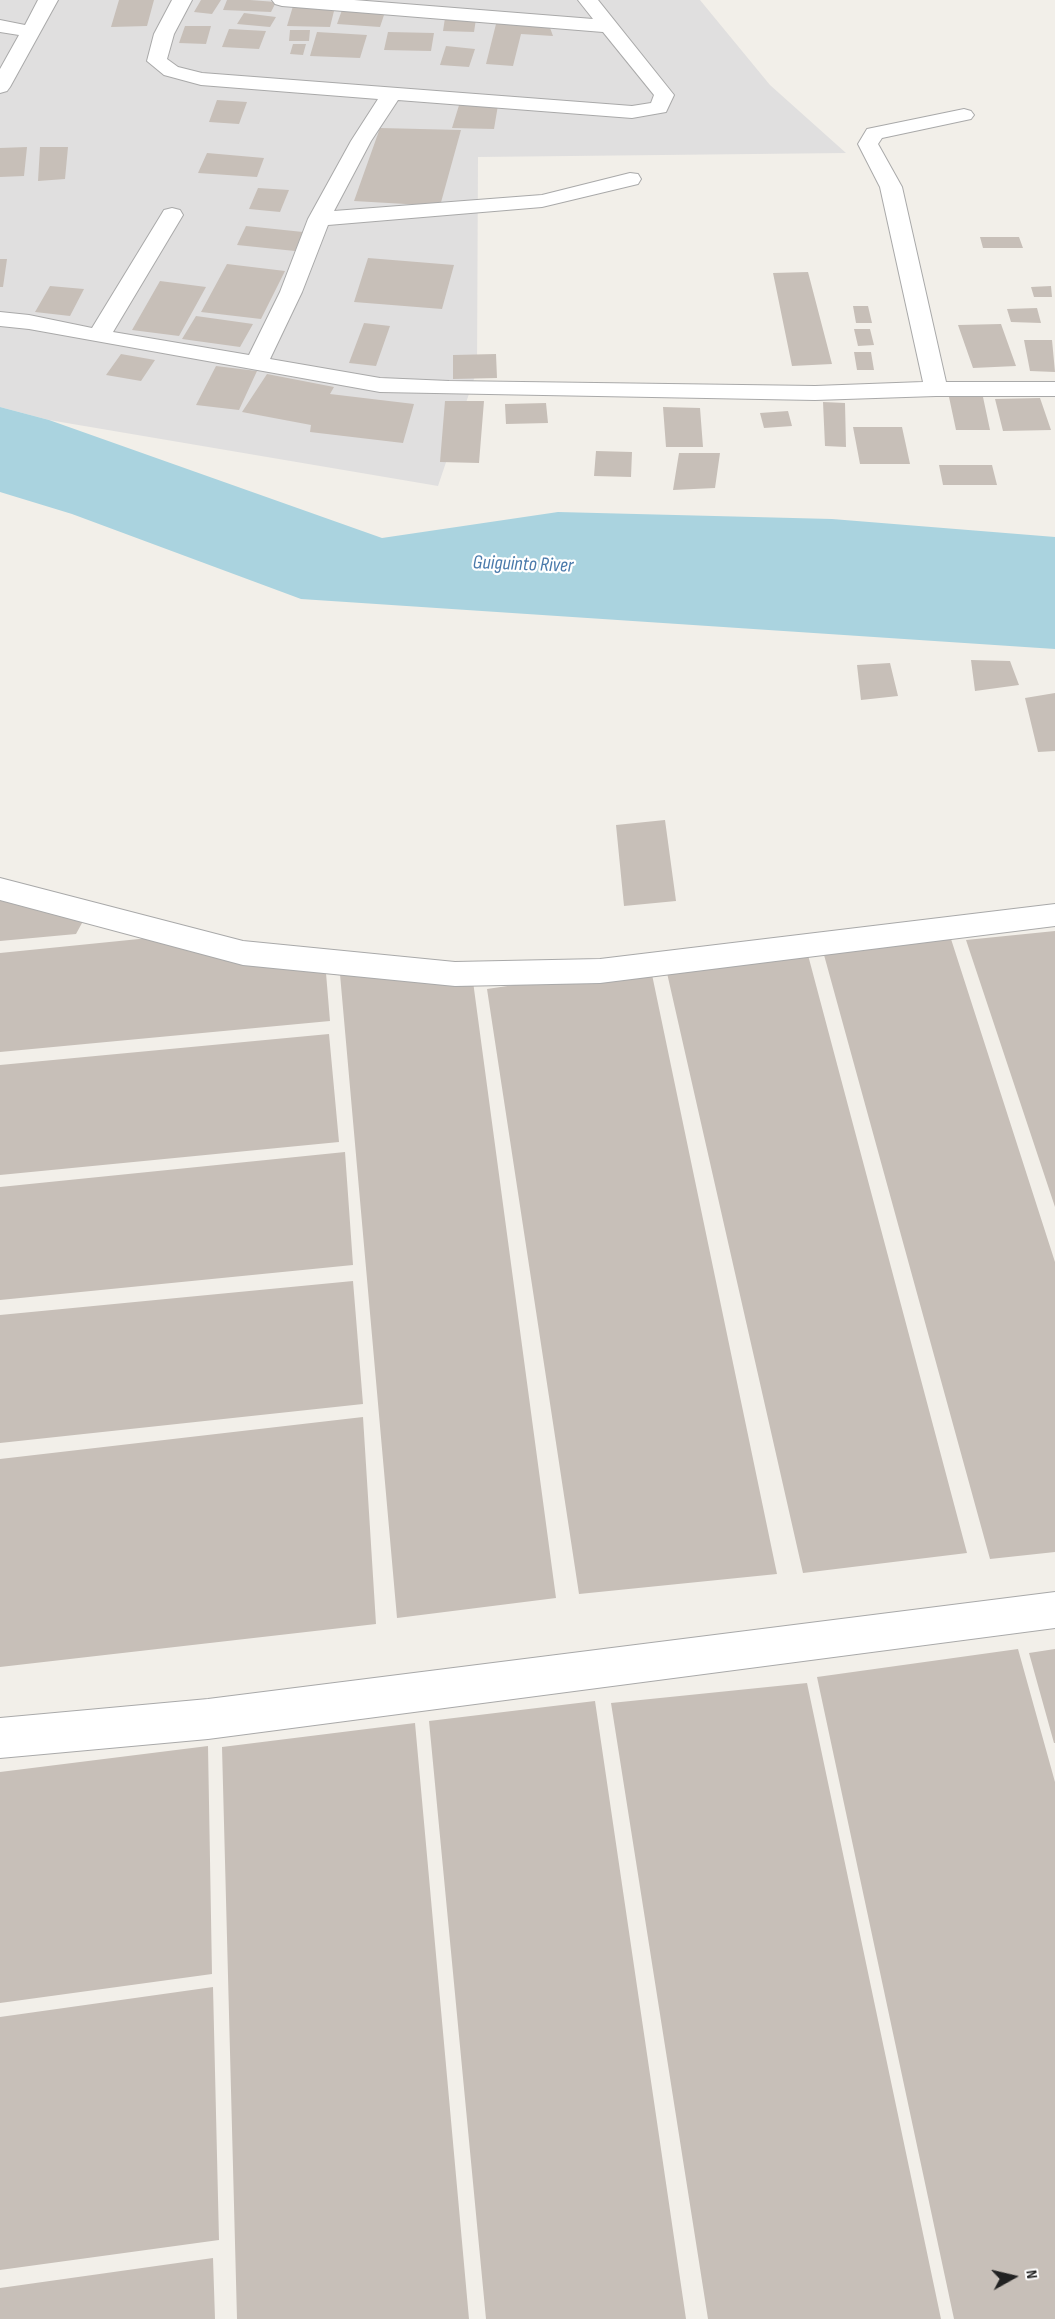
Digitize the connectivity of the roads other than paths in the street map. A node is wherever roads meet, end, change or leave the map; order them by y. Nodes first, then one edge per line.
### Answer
1 (48, 0) edge
2 (182, 0) edge
3 (282, 0) edge
4 (588, 0) edge
5 (0, 26) edge
6 (608, 26) junction
7 (31, 32) junction
8 (0, 87) edge
9 (391, 95) junction
10 (964, 115) dead end
11 (630, 179) dead end
12 (172, 215) dead end
13 (319, 219) junction
14 (0, 319) edge
15 (99, 336) junction
16 (256, 364) junction
17 (936, 389) junction
18 (1055, 389) edge
19 (0, 888) edge
20 (1055, 915) edge
21 (1055, 1610) edge
22 (0, 1738) edge

1 - 7 street
2 - 9 street
3 - 6 street
4 - 6 street
5 - 7 street
6 - 9 street
7 - 8 street
9 - 13 street
10 - 17 street
11 - 13 street
12 - 15 street
13 - 16 street
14 - 15 street
15 - 16 street
16 - 17 street
17 - 18 street
19 - 20 street
21 - 22 street

